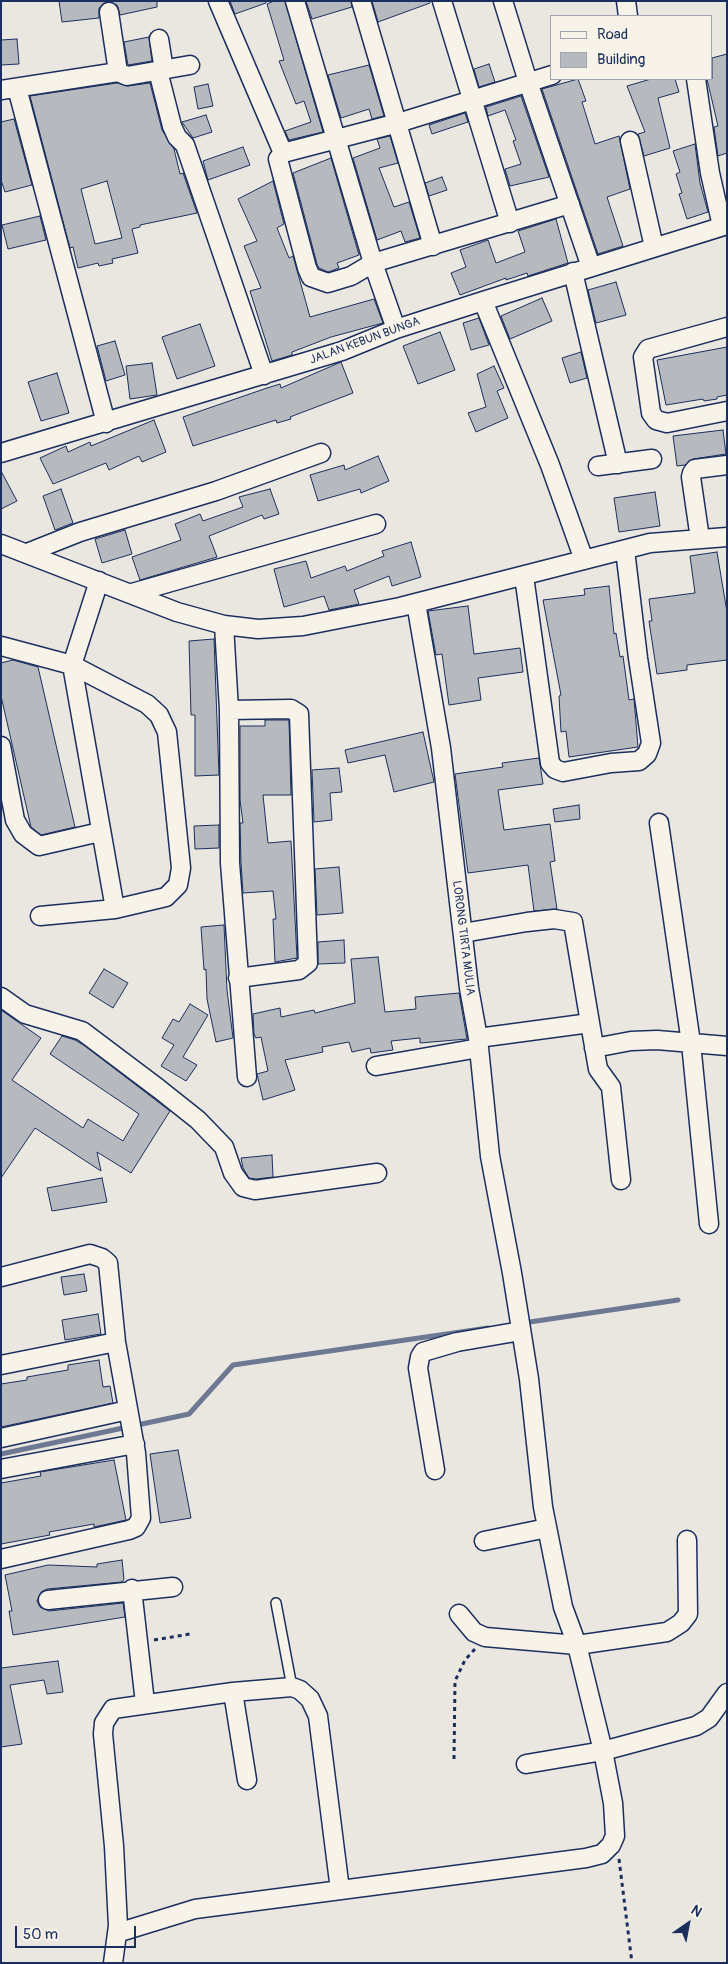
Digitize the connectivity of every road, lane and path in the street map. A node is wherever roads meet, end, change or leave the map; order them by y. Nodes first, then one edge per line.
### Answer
1 (218, 1) edge
2 (295, 1) edge
3 (361, 1) edge
4 (442, 1) edge
5 (503, 1) edge
6 (626, 1) edge
7 (109, 12) dead end
8 (628, 15) edge
9 (159, 39) dead end
10 (190, 65) dead end
11 (161, 71) junction
12 (118, 72) junction
13 (550, 76) edge
14 (696, 80) edge
15 (528, 82) junction
16 (9, 89) edge
17 (472, 100) junction
18 (398, 123) junction
19 (337, 140) junction
20 (630, 140) dead end
21 (284, 153) junction
22 (570, 204) junction
23 (510, 222) junction
24 (724, 226) edge
25 (433, 246) junction
26 (654, 247) junction
27 (373, 263) junction
28 (591, 267) junction
29 (573, 272) junction
30 (483, 300) junction
31 (727, 327) edge
32 (396, 330) junction
33 (264, 375) junction
34 (727, 411) edge
35 (106, 423) junction
36 (1, 453) edge
37 (321, 454) dead end
38 (652, 459) dead end
39 (618, 464) junction
40 (727, 465) edge
41 (598, 466) dead end
42 (376, 524) dead end
43 (727, 537) edge
44 (700, 539) junction
45 (1, 544) edge
46 (625, 550) junction
47 (27, 553) junction
48 (584, 560) junction
49 (524, 576) junction
50 (99, 581) junction
51 (132, 593) junction
52 (416, 603) junction
53 (224, 625) junction
54 (1, 646) edge
55 (72, 664) junction
56 (229, 710) junction
57 (1, 746) edge
58 (659, 823) dead end
59 (100, 832) junction
60 (115, 909) junction
61 (40, 916) dead end
62 (463, 932) junction
63 (238, 978) junction
64 (1, 997) edge
65 (590, 1023) junction
66 (479, 1043) junction
67 (691, 1043) junction
68 (727, 1046) edge
69 (594, 1048) junction
70 (376, 1066) dead end
71 (247, 1077) dead end
72 (377, 1173) dead end
73 (621, 1180) dead end
74 (709, 1224) dead end
75 (1, 1277) edge
76 (521, 1329) junction
77 (116, 1342) junction
78 (1, 1365) edge
79 (129, 1413) junction
80 (1, 1438) edge
81 (134, 1439) junction
82 (1, 1469) edge
83 (435, 1470) dead end
84 (547, 1528) junction
85 (687, 1540) dead end
86 (484, 1541) dead end
87 (1, 1559) edge
88 (173, 1587) dead end
89 (132, 1589) junction
90 (48, 1600) dead end
91 (276, 1603) dead end
92 (459, 1614) dead end
93 (190, 1634) dead end
94 (486, 1637) junction
95 (138, 1643) junction
96 (577, 1645) junction
97 (292, 1688) junction
98 (233, 1692) junction
99 (727, 1693) edge
100 (145, 1703) junction
101 (604, 1751) junction
102 (454, 1759) dead end
103 (526, 1764) dead end
104 (248, 1780) dead end
105 (612, 1845) junction
106 (340, 1890) junction
107 (117, 1933) junction
108 (113, 1963) edge
109 (632, 1963) edge

1 - 21 street
2 - 19 street
3 - 18 street
4 - 17 street
5 - 15 street
6 - 8 street
7 - 12 street
9 - 11 street
10 - 11 street
11 - 12 street
11 - 33 street
12 - 16 street
13 - 15 street
14 - 24 street
15 - 17 street
15 - 22 street
16 - 35 street
17 - 18 street
17 - 23 street
18 - 19 street
18 - 25 street
19 - 21 street
19 - 27 street
20 - 26 street
21 - 27 street
22 - 23 street
22 - 28 street
23 - 25 street
24 - 26 street, JALAN KEBUN BUNGA
25 - 27 street
26 - 28 street, JALAN KEBUN BUNGA
27 - 32 street
28 - 29 street, JALAN KEBUN BUNGA
29 - 30 street, JALAN KEBUN BUNGA
29 - 39 street
30 - 32 street, JALAN KEBUN BUNGA
30 - 48 street
31 - 34 street
32 - 33 street, JALAN KEBUN BUNGA
33 - 35 street, JALAN KEBUN BUNGA
35 - 36 street, JALAN KEBUN BUNGA
37 - 47 street
38 - 39 street
39 - 41 street
40 - 44 street
42 - 51 street
43 - 44 street
44 - 46 street
45 - 47 street
46 - 48 street
46 - 49 street
47 - 50 street
48 - 49 street
49 - 52 street
50 - 51 street
50 - 55 street
51 - 53 street
52 - 53 street
52 - 62 street, LORONG TIRTA MULIA
53 - 56 street
54 - 55 street
55 - 59 street
55 - 60 street
56 - 63 street
56 - 63 street
57 - 59 street
58 - 67 street
59 - 60 street
60 - 61 street
62 - 65 street
62 - 66 street, LORONG TIRTA MULIA
63 - 71 street
64 - 72 street
65 - 66 street
65 - 69 street
66 - 70 street
66 - 76 street, LORONG TIRTA MULIA
67 - 68 street
67 - 69 street
67 - 74 street
69 - 73 street
75 - 77 street
76 - 83 street
76 - 84 street, LORONG TIRTA MULIA
77 - 78 street
77 - 79 street
79 - 80 street
79 - 81 street
81 - 82 street
81 - 87 street
84 - 86 street
84 - 96 street, LORONG TIRTA MULIA
85 - 96 street
88 - 89 street
89 - 90 street
89 - 95 street
91 - 97 lane
92 - 94 street
93 - 95 path
94 - 96 street
94 - 102 path
95 - 100 street
96 - 101 street, LORONG TIRTA MULIA
97 - 98 street
97 - 106 street
98 - 100 street
98 - 104 street
99 - 101 street
100 - 107 street
101 - 103 street
101 - 105 street, LORONG TIRTA MULIA
105 - 106 street
105 - 109 path
106 - 107 street
107 - 108 street

